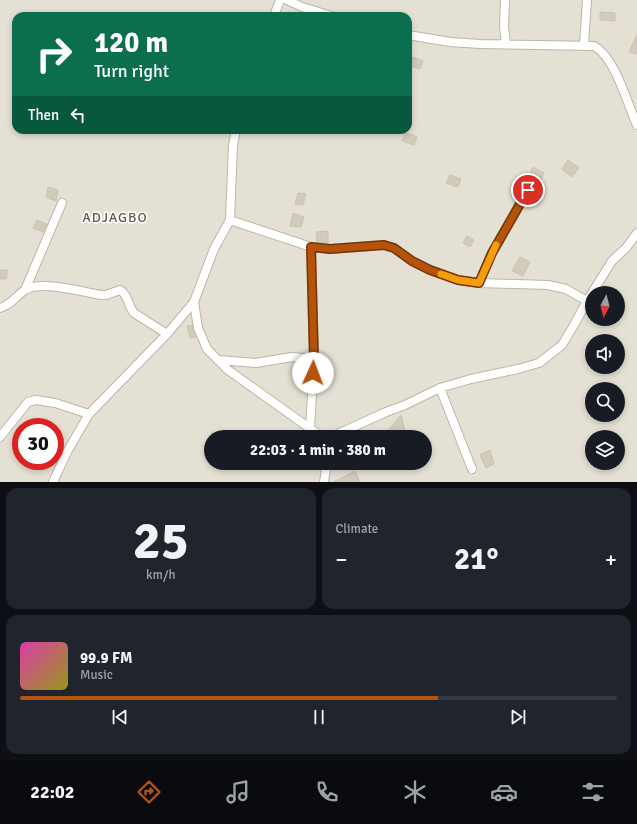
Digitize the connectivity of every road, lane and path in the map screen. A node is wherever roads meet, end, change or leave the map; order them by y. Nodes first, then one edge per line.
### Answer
1 (280, 0) edge
2 (286, 0) edge
3 (505, 0) edge
4 (586, 0) edge
5 (276, 12) edge
6 (319, 12) edge
7 (412, 36) edge
8 (506, 44) junction
9 (584, 45) junction
10 (637, 125) edge
11 (235, 134) edge
12 (528, 190) dead end
13 (62, 203) dead end
14 (230, 220) junction
15 (637, 233) edge
16 (311, 247) junction
17 (479, 283) junction
18 (596, 286) edge
19 (25, 290) junction
20 (585, 300) edge
21 (194, 302) junction
22 (585, 303) edge
23 (0, 308) edge
24 (167, 334) junction
25 (314, 359) junction
26 (220, 360) junction
27 (440, 388) junction
28 (89, 414) junction
29 (310, 428) junction
30 (313, 430) edge
31 (346, 430) edge
32 (0, 437) edge
33 (472, 469) dead end
34 (326, 470) edge
35 (53, 482) edge
36 (324, 482) edge

1 - 5 street
2 - 6 street
3 - 8 street
4 - 9 street
7 - 8 street
8 - 9 street
9 - 10 street
11 - 14 street
12 - 17 street
13 - 19 street
14 - 16 street
14 - 21 street
15 - 18 street
16 - 17 street
16 - 25 street
17 - 20 street
19 - 23 street
19 - 24 street
21 - 24 street
21 - 26 street
22 - 27 street
24 - 28 street
25 - 26 street
25 - 29 street
26 - 29 street
27 - 31 street
27 - 33 street
28 - 32 street
28 - 35 street
29 - 30 street
34 - 36 street

